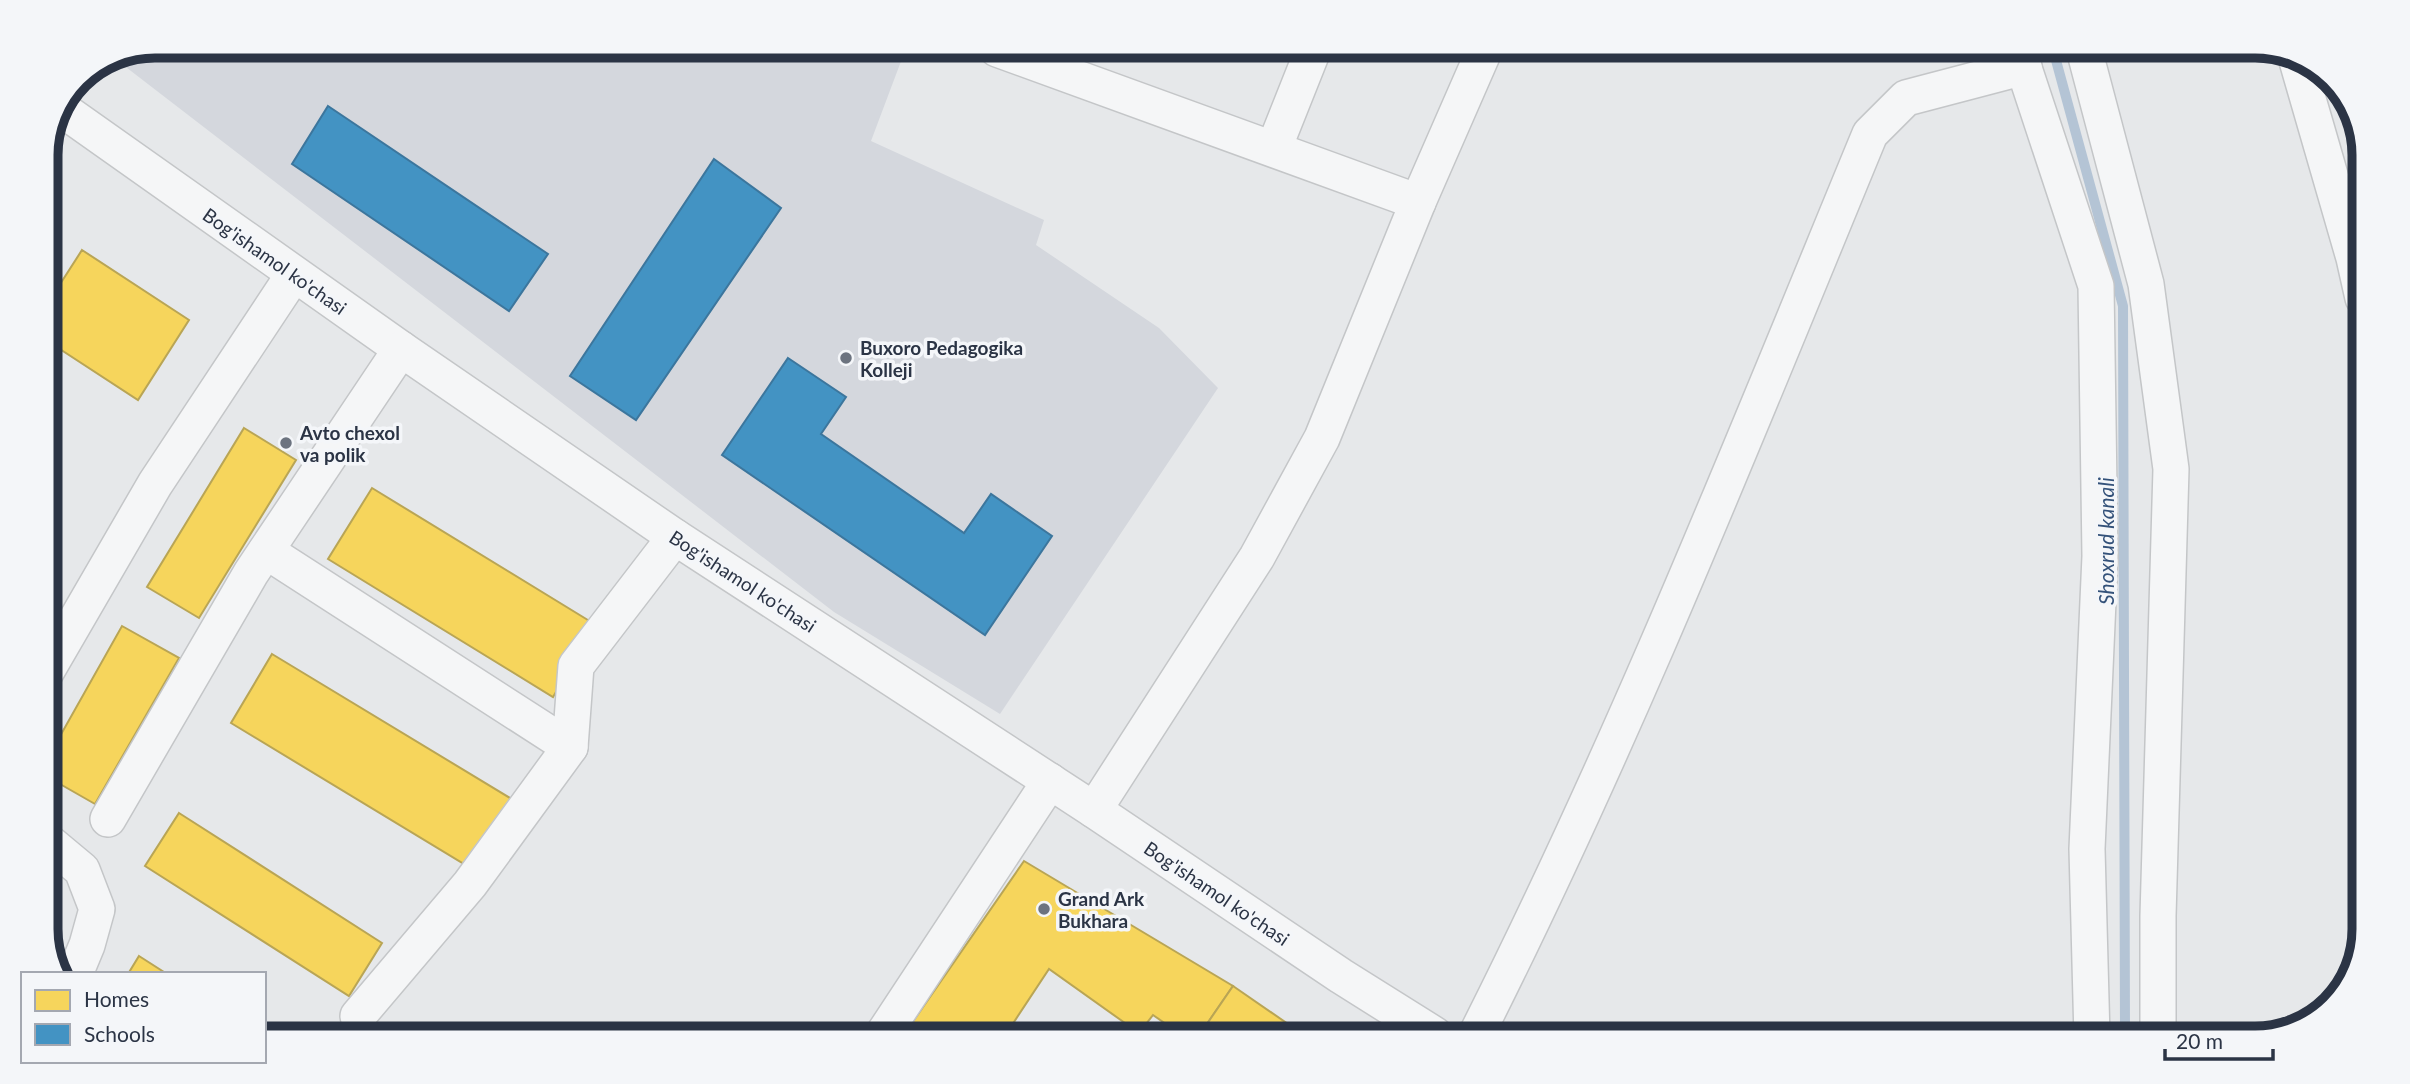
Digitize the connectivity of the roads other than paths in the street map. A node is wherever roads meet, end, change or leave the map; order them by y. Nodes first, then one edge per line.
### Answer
1 (1022, 58) edge
2 (1310, 58) edge
3 (1481, 58) edge
4 (2086, 58) edge
5 (2021, 60) edge
6 (2299, 69) edge
7 (68, 113) edge
8 (1274, 148) junction
9 (1418, 202) junction
10 (2352, 251) edge
11 (294, 274) junction
12 (401, 349) junction
13 (675, 537) junction
14 (266, 551) junction
15 (58, 651) edge
16 (570, 747) junction
17 (1050, 781) junction
18 (1094, 810) junction
19 (108, 819) dead end
20 (58, 850) edge
21 (76, 972) edge
22 (358, 1016) dead end
23 (889, 1026) edge
24 (1421, 1026) edge
25 (1481, 1026) edge
26 (2092, 1026) edge
27 (2158, 1026) edge

1 - 8 street
2 - 8 street
3 - 9 street
4 - 27 street
5 - 25 street
5 - 26 street
6 - 10 street
7 - 11 street, Bog'ishamol ko'chasi
8 - 9 street
9 - 18 street
11 - 12 street, Bog'ishamol ko'chasi
11 - 15 street
12 - 13 street, Bog'ishamol ko'chasi
12 - 14 street
13 - 16 street
13 - 17 street, Bog'ishamol ko'chasi
14 - 16 street
14 - 19 street
16 - 22 street
17 - 18 street, Bog'ishamol ko'chasi
17 - 23 street
18 - 24 street, Bog'ishamol ko'chasi
20 - 21 street

